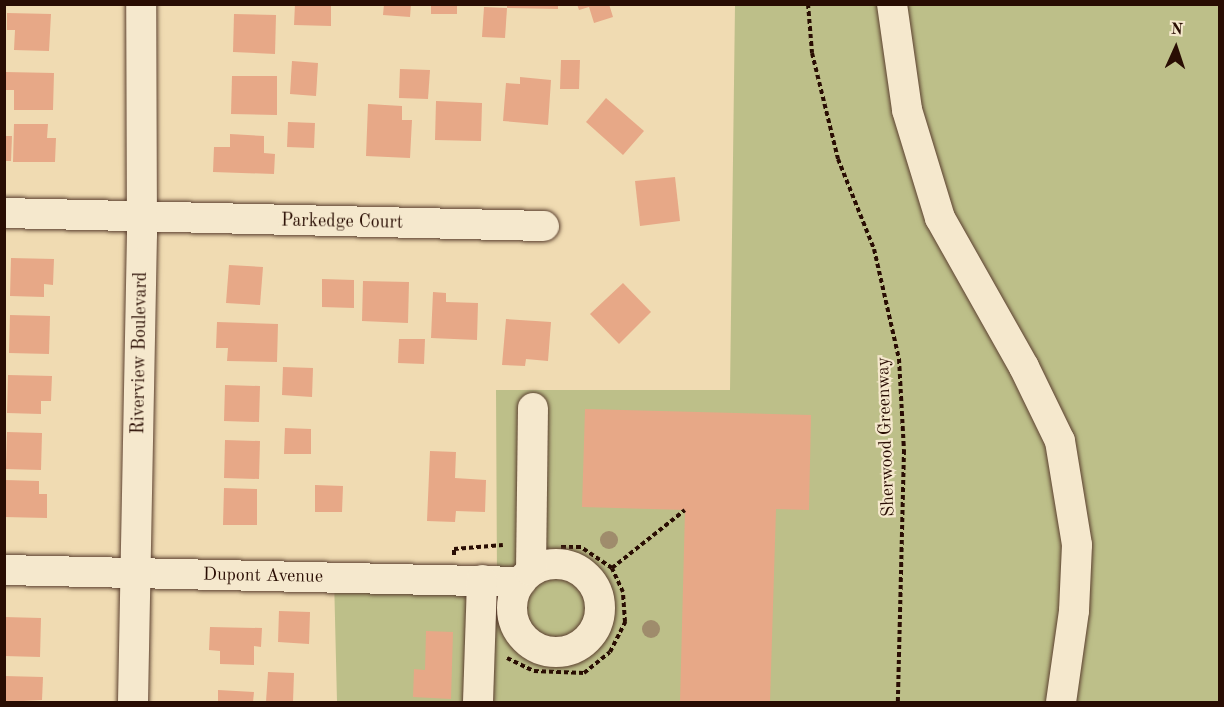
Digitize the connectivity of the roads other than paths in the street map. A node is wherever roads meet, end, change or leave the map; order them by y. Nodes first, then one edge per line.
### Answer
1 (141, 4) edge
2 (892, 4) edge
3 (4, 213) edge
4 (140, 216) junction
5 (544, 226) dead end
6 (533, 408) dead end
7 (4, 570) edge
8 (135, 573) junction
9 (482, 580) junction
10 (479, 655) junction
11 (133, 702) edge
12 (478, 702) edge
13 (494, 702) edge
14 (1061, 702) edge

1 - 4 street, Riverview Boulevard
2 - 14 street
3 - 4 street, Parkedge Court
4 - 5 street, Parkedge Court
4 - 8 street, Riverview Boulevard
6 - 9 street, Dupont Avenue
7 - 8 street, Dupont Avenue
8 - 9 street, Dupont Avenue
8 - 11 street, Riverview Boulevard
9 - 10 street
10 - 12 street
10 - 13 street

